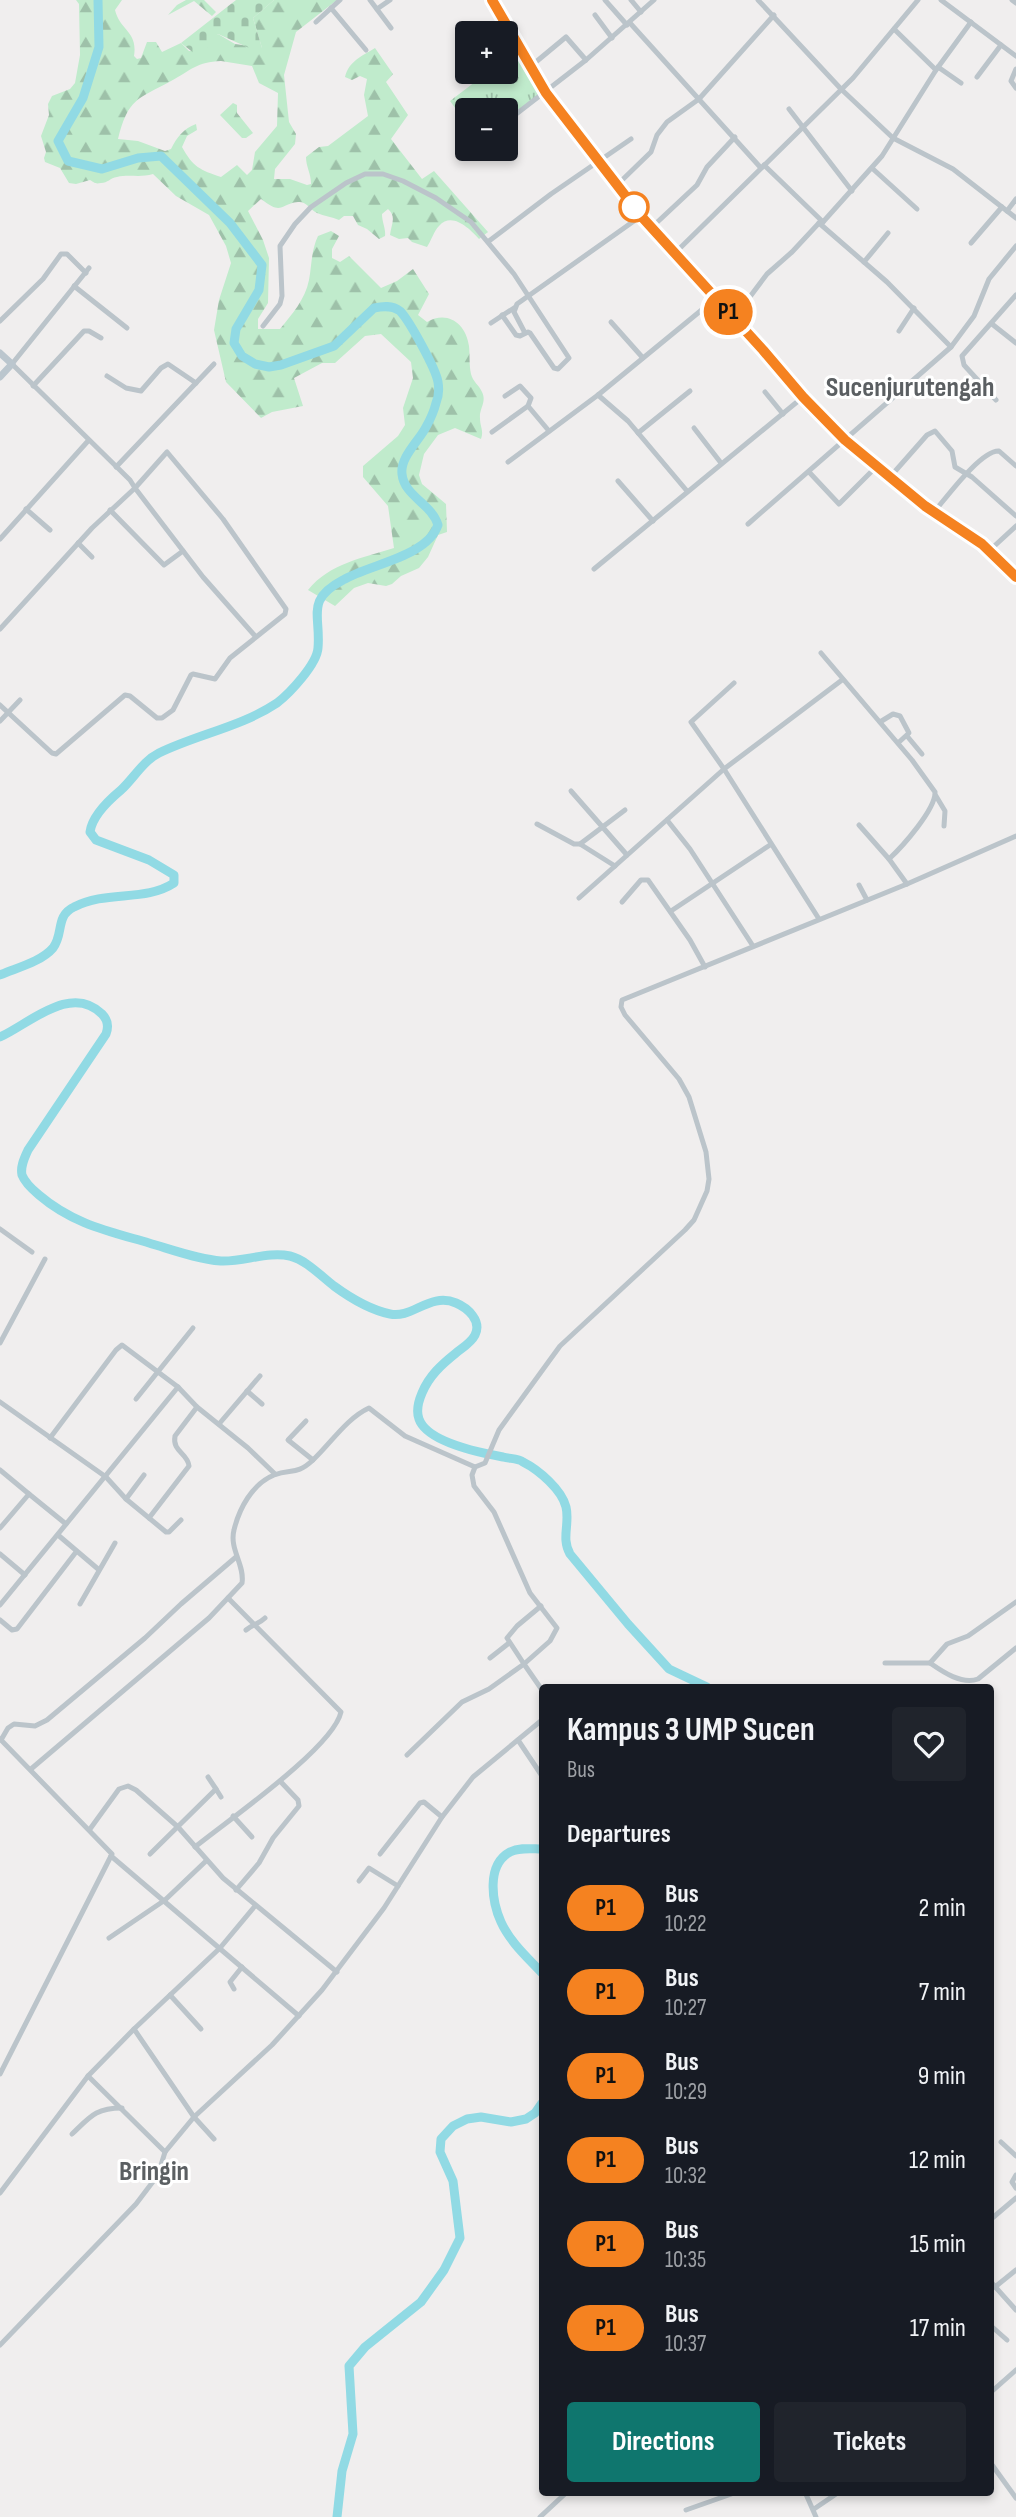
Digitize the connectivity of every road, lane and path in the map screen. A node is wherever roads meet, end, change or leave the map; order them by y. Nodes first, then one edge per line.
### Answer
1 (340, 0) edge
2 (370, 0) edge
3 (390, 0) edge
4 (492, 0) edge
5 (605, 0) edge
6 (631, 0) edge
7 (654, 0) edge
8 (758, 0) edge
9 (918, 0) edge
10 (941, 0) edge
11 (331, 8) junction
12 (377, 9) junction
13 (641, 12) junction
14 (596, 15) dead end
15 (774, 15) junction
16 (316, 22) dead end
17 (971, 22) junction
18 (629, 24) junction
19 (391, 28) dead end
20 (894, 29) junction
21 (612, 38) junction
22 (1001, 45) junction
23 (366, 50) dead end
24 (1016, 56) edge
25 (586, 60) junction
26 (531, 66) junction
27 (937, 68) junction
28 (1016, 69) edge
29 (977, 77) dead end
30 (961, 83) dead end
31 (1016, 88) edge
32 (841, 89) junction
33 (546, 93) junction
34 (699, 99) junction
35 (789, 108) dead end
36 (518, 113) edge
37 (803, 126) junction
38 (735, 137) junction
39 (893, 138) junction
40 (631, 139) dead end
41 (600, 162) junction
42 (762, 167) junction
43 (873, 169) junction
44 (617, 185) junction
45 (852, 191) junction
46 (1016, 199) edge
47 (917, 209) dead end
48 (1004, 209) junction
49 (641, 216) junction
50 (1016, 218) edge
51 (821, 223) junction
52 (651, 229) junction
53 (888, 233) dead end
54 (489, 241) junction
55 (971, 243) dead end
56 (1016, 246) edge
57 (674, 254) junction
58 (864, 262) junction
59 (74, 286) junction
60 (528, 295) junction
61 (1016, 295) edge
62 (715, 299) junction
63 (514, 308) junction
64 (914, 308) junction
65 (502, 315) junction
66 (734, 318) junction
67 (0, 321) edge
68 (611, 322) dead end
69 (491, 323) dead end
70 (992, 324) junction
71 (263, 326) dead end
72 (127, 328) dead end
73 (899, 331) dead end
74 (525, 333) junction
75 (101, 338) dead end
76 (1016, 343) edge
77 (951, 346) junction
78 (0, 353) edge
79 (643, 358) junction
80 (12, 364) junction
81 (214, 364) dead end
82 (107, 376) dead end
83 (0, 377) edge
84 (196, 383) junction
85 (33, 386) junction
86 (690, 391) dead end
87 (765, 393) dead end
88 (598, 395) junction
89 (505, 396) dead end
90 (803, 397) junction
91 (996, 400) dead end
92 (528, 406) junction
93 (783, 414) junction
94 (694, 428) dead end
95 (549, 431) junction
96 (492, 432) dead end
97 (638, 433) junction
98 (845, 440) junction
99 (88, 441) junction
100 (508, 462) dead end
101 (721, 463) junction
102 (877, 466) junction
103 (1016, 466) edge
104 (116, 467) junction
105 (809, 472) junction
106 (967, 474) junction
107 (890, 477) junction
108 (618, 481) dead end
109 (135, 488) junction
110 (687, 491) junction
111 (26, 509) junction
112 (110, 510) junction
113 (934, 512) junction
114 (1016, 516) edge
115 (653, 521) junction
116 (748, 524) dead end
117 (1016, 526) edge
118 (50, 530) dead end
119 (0, 539) edge
120 (78, 543) junction
121 (990, 550) junction
122 (183, 551) junction
123 (92, 557) dead end
124 (594, 569) dead end
125 (1016, 577) edge
126 (0, 629) edge
127 (256, 638) junction
128 (821, 653) dead end
129 (842, 680) junction
130 (734, 683) dead end
131 (20, 700) dead end
132 (0, 705) edge
133 (8, 712) junction
134 (0, 721) edge
135 (880, 722) junction
136 (906, 736) junction
137 (898, 743) junction
138 (922, 754) dead end
139 (724, 769) junction
140 (571, 790) dead end
141 (936, 796) junction
142 (625, 810) dead end
143 (667, 820) junction
144 (537, 824) dead end
145 (859, 825) dead end
146 (602, 826) junction
147 (944, 827) dead end
148 (1016, 836) edge
149 (580, 844) junction
150 (771, 845) junction
151 (627, 855) junction
152 (889, 859) junction
153 (615, 866) junction
154 (713, 883) junction
155 (907, 884) junction
156 (859, 885) dead end
157 (579, 898) dead end
158 (867, 900) junction
159 (622, 902) dead end
160 (671, 911) junction
161 (819, 919) junction
162 (753, 946) junction
163 (705, 967) junction
164 (0, 1229) edge
165 (33, 1252) dead end
166 (45, 1259) dead end
167 (192, 1328) dead end
168 (0, 1343) edge
169 (158, 1370) junction
170 (260, 1376) dead end
171 (178, 1387) junction
172 (247, 1391) junction
173 (136, 1399) dead end
174 (0, 1402) edge
175 (262, 1404) dead end
176 (197, 1407) junction
177 (306, 1421) dead end
178 (219, 1424) junction
179 (50, 1437) junction
180 (313, 1460) junction
181 (475, 1467) junction
182 (0, 1470) edge
183 (275, 1474) junction
184 (144, 1475) dead end
185 (106, 1477) junction
186 (29, 1494) junction
187 (126, 1499) junction
188 (149, 1518) junction
189 (181, 1520) dead end
190 (66, 1524) junction
191 (0, 1528) edge
192 (58, 1535) junction
193 (115, 1543) dead end
194 (76, 1552) junction
195 (0, 1554) edge
196 (236, 1556) junction
197 (98, 1569) junction
198 (25, 1575) junction
199 (228, 1598) junction
200 (1016, 1602) edge
201 (80, 1604) dead end
202 (0, 1605) edge
203 (541, 1606) junction
204 (265, 1618) dead end
205 (0, 1620) edge
206 (253, 1624) junction
207 (246, 1630) dead end
208 (509, 1643) junction
209 (1016, 1648) edge
210 (490, 1658) dead end
211 (885, 1663) dead end
212 (524, 1664) junction
213 (930, 1664) junction
214 (539, 1686) edge
215 (539, 1723) edge
216 (0, 1739) edge
217 (518, 1741) junction
218 (407, 1755) dead end
219 (31, 1769) junction
220 (539, 1772) edge
221 (208, 1777) dead end
222 (280, 1781) junction
223 (216, 1789) junction
224 (221, 1797) dead end
225 (233, 1816) junction
226 (442, 1817) junction
227 (178, 1827) junction
228 (90, 1829) junction
229 (252, 1836) dead end
230 (195, 1846) junction
231 (150, 1854) dead end
232 (380, 1854) dead end
233 (111, 1856) junction
234 (206, 1861) junction
235 (359, 1881) dead end
236 (398, 1886) junction
237 (236, 1890) junction
238 (165, 1900) junction
239 (255, 1906) junction
240 (109, 1938) dead end
241 (220, 1948) junction
242 (242, 1966) junction
243 (337, 1972) junction
244 (234, 1989) dead end
245 (170, 1995) junction
246 (299, 2016) junction
247 (134, 2029) junction
248 (201, 2029) dead end
249 (0, 2074) edge
250 (88, 2076) junction
251 (122, 2108) junction
252 (194, 2117) junction
253 (72, 2134) dead end
254 (214, 2139) dead end
255 (1002, 2142) dead end
256 (165, 2152) junction
257 (1016, 2155) edge
258 (1016, 2175) edge
259 (1016, 2189) edge
260 (0, 2193) edge
261 (1016, 2198) edge
262 (994, 2217) edge
263 (1016, 2270) edge
264 (994, 2284) edge
265 (994, 2286) edge
266 (1016, 2310) edge
267 (994, 2329) edge
268 (1007, 2340) dead end
269 (0, 2345) edge
270 (1016, 2370) edge
271 (994, 2389) edge
272 (994, 2468) edge
273 (563, 2496) edge
274 (721, 2496) edge
275 (807, 2496) edge
276 (833, 2496) edge
277 (1016, 2498) edge
278 (814, 2509) junction
279 (686, 2510) dead end
280 (540, 2517) edge
281 (816, 2517) edge

1 - 11 street
2 - 12 street
3 - 12 street
4 - 26 main road
5 - 18 street
6 - 13 street
7 - 13 street
8 - 15 street
9 - 20 street
10 - 17 street
11 - 16 street
11 - 23 street
12 - 19 street
13 - 18 street
14 - 21 street
15 - 32 street
15 - 34 street
17 - 22 street
17 - 27 street
18 - 21 street
18 - 34 street
20 - 27 street
20 - 32 street
21 - 25 street
22 - 24 street
22 - 29 street
25 - 26 street
25 - 33 street
26 - 33 main road
27 - 30 street
27 - 39 street
28 - 31 street
32 - 37 street
32 - 39 street
33 - 36 street
33 - 41 main road
34 - 38 street
34 - 44 street
35 - 37 street
37 - 42 street
37 - 45 street
38 - 42 street
38 - 52 street
39 - 43 street
39 - 48 street
40 - 41 street
41 - 44 main road
41 - 54 street
42 - 51 street
42 - 57 street
43 - 45 street
43 - 47 street
44 - 49 main road
45 - 51 street
46 - 48 street
48 - 50 street
48 - 55 street
49 - 52 main road
49 - 60 street
51 - 58 street
51 - 66 street
52 - 57 main road
53 - 58 street
54 - 60 street
54 - 71 street
56 - 77 street
57 - 62 main road
58 - 64 street
59 - 67 street
59 - 72 street
59 - 80 street
60 - 63 street
60 - 74 street
61 - 70 street
62 - 66 main road
62 - 79 street
63 - 65 street
63 - 74 street
64 - 73 street
64 - 77 street
65 - 69 street
65 - 74 street
66 - 90 main road
68 - 79 street
70 - 76 street
70 - 91 street
75 - 85 street
77 - 98 street
78 - 80 street
79 - 88 street
80 - 83 street
80 - 85 street
81 - 84 street
82 - 84 street
84 - 104 street
85 - 99 street
86 - 97 street
87 - 93 street
88 - 95 street
88 - 97 street
89 - 92 street
90 - 93 street
90 - 98 main road
92 - 95 street
92 - 96 street
93 - 101 street
94 - 101 street
95 - 100 street
97 - 110 street
98 - 102 main road
98 - 105 street
99 - 104 street
99 - 111 street
101 - 110 street
102 - 105 street
102 - 107 main road
103 - 106 street
104 - 109 street
105 - 116 street
106 - 107 street
106 - 113 street
106 - 114 street
107 - 113 main road
108 - 115 street
109 - 112 street
109 - 122 street
109 - 127 street
110 - 115 street
111 - 118 street
111 - 119 street
112 - 120 street
112 - 122 street
113 - 121 main road
115 - 124 street
117 - 121 street
120 - 123 street
120 - 126 street
121 - 125 main road
122 - 127 street
127 - 133 street
128 - 129 street
129 - 135 street
129 - 139 street
130 - 139 street
131 - 133 street
132 - 133 street
133 - 134 street
135 - 136 street
135 - 137 street
136 - 137 street
136 - 138 street
137 - 141 street
139 - 143 street
139 - 150 street
140 - 146 street
141 - 147 street
141 - 152 street
142 - 146 street
143 - 151 street
143 - 154 street
144 - 149 street
145 - 152 street
146 - 149 street
146 - 151 street
148 - 155 street
149 - 153 street
150 - 154 street
150 - 161 street
151 - 153 street
152 - 155 street
153 - 157 street
154 - 160 street
154 - 162 street
155 - 158 street
156 - 158 street
158 - 161 street
159 - 160 street
160 - 163 street
161 - 162 street
162 - 163 street
163 - 181 street
164 - 165 street
166 - 168 street
167 - 169 street
169 - 171 street
169 - 173 street
169 - 179 street
170 - 172 street
171 - 176 street
171 - 185 street
172 - 175 street
172 - 178 street
174 - 179 street
176 - 178 street
176 - 188 street
177 - 180 street
178 - 183 street
179 - 185 street
180 - 181 street
180 - 183 street
181 - 203 street
182 - 186 street
183 - 196 street
184 - 187 street
185 - 187 street
185 - 190 street
186 - 190 street
186 - 191 street
187 - 188 street
188 - 189 street
190 - 192 street
192 - 194 street
192 - 198 street
193 - 197 street
194 - 197 street
194 - 205 street
195 - 198 street
196 - 199 street
196 - 216 street
197 - 201 street
198 - 202 street
199 - 206 street
199 - 219 street
200 - 213 street
203 - 208 street
203 - 212 street
204 - 206 street
206 - 207 street
206 - 222 street
208 - 210 street
208 - 212 street
209 - 213 street
211 - 213 street
212 - 214 street
212 - 218 street
215 - 217 street
216 - 219 street
217 - 220 street
217 - 226 street
219 - 228 street
221 - 223 street
222 - 225 street
222 - 237 street
223 - 224 street
223 - 227 street
225 - 229 street
225 - 230 street
226 - 232 street
226 - 236 street
227 - 228 street
227 - 230 street
227 - 231 street
228 - 233 street
230 - 234 street
233 - 238 street
233 - 249 street
234 - 237 street
234 - 238 street
235 - 236 street
236 - 243 street
237 - 239 street
238 - 240 street
238 - 241 street
239 - 241 street
239 - 243 street
241 - 242 street
241 - 245 street
242 - 244 street
242 - 246 street
243 - 246 street
245 - 247 street
245 - 248 street
246 - 252 street
247 - 250 street
247 - 252 street
250 - 251 street
250 - 260 street
251 - 253 street
251 - 256 street
252 - 254 street
252 - 256 street
255 - 257 street
256 - 269 street
258 - 259 street
261 - 262 street
263 - 264 street
265 - 266 street
267 - 268 street
270 - 271 street
272 - 277 street
273 - 280 street
274 - 279 street
275 - 278 street
276 - 278 street
278 - 281 street

